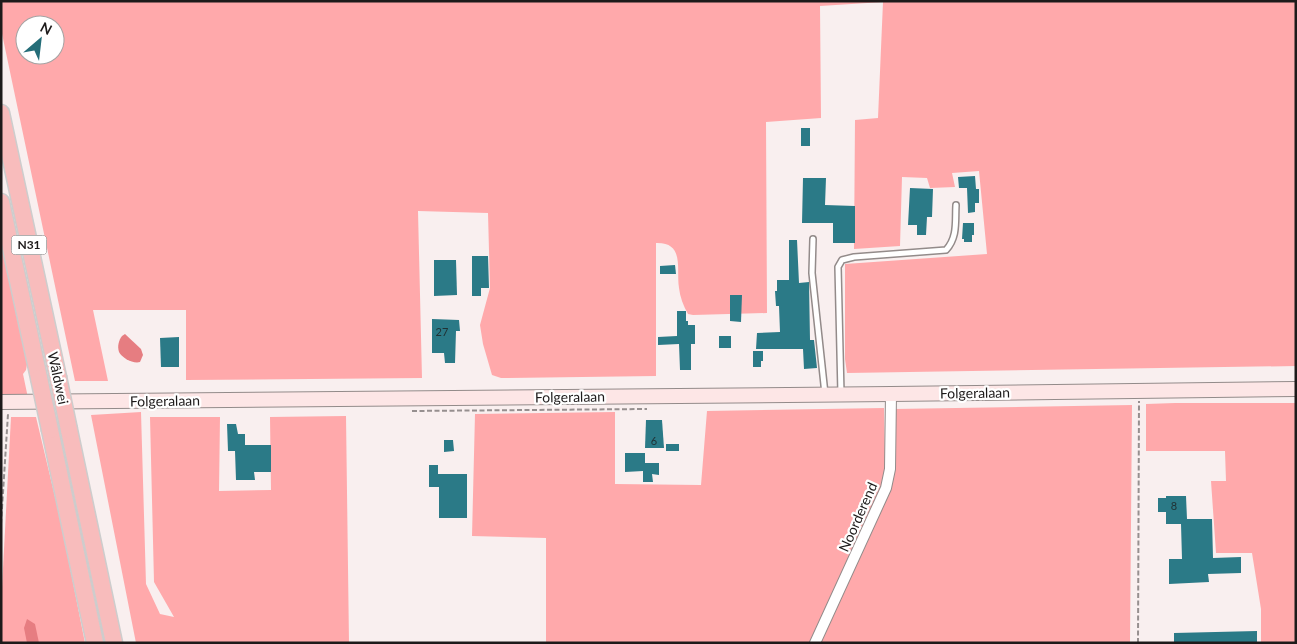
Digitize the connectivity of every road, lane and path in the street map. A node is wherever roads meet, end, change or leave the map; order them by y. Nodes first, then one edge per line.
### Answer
1 (1, 113) edge
2 (1, 202) edge
3 (956, 205) dead end
4 (813, 239) dead end
5 (1296, 389) edge
6 (1139, 391) junction
7 (891, 394) junction
8 (825, 395) junction
9 (841, 395) junction
10 (5, 408) edge
11 (1, 524) edge
12 (94, 643) edge
13 (114, 643) edge
14 (816, 643) edge
15 (1138, 643) edge

1 - 13 highway, Wâldwei / N31, bridge
2 - 12 highway, Wâldwei / N31, bridge
3 - 9 lane
4 - 8 lane
5 - 6 main road, Folgeralaan
6 - 7 main road, Folgeralaan
6 - 15 path
7 - 9 main road, Folgeralaan
7 - 14 street, Noorderend
8 - 9 main road, Folgeralaan
8 - 10 main road, Folgeralaan
10 - 11 path

